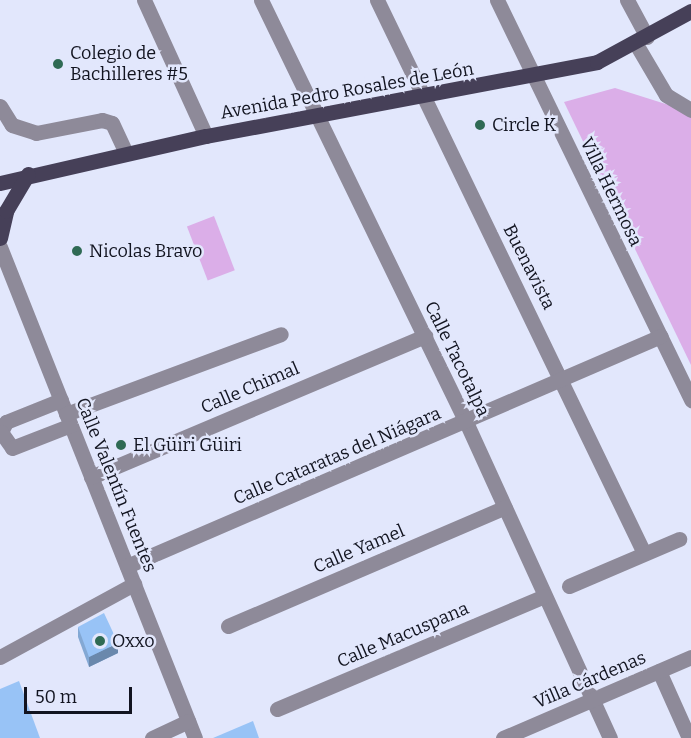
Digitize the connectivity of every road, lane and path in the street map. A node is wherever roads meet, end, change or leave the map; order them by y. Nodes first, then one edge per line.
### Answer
1 (144, 0) edge
2 (261, 0) edge
3 (377, 0) edge
4 (497, 0) edge
5 (627, 0) edge
6 (691, 11) edge
7 (641, 41) junction
8 (533, 77) junction
9 (422, 98) junction
10 (0, 106) edge
11 (691, 110) edge
12 (317, 117) junction
13 (206, 136) junction
14 (126, 153) junction
15 (0, 172) edge
16 (28, 174) junction
17 (0, 183) edge
18 (0, 238) edge
19 (0, 247) edge
20 (282, 334) dead end
21 (425, 336) junction
22 (661, 336) junction
23 (564, 380) junction
24 (691, 400) edge
25 (66, 413) junction
26 (466, 422) junction
27 (91, 477) junction
28 (505, 507) junction
29 (679, 539) dead end
30 (644, 553) junction
31 (127, 566) junction
32 (134, 585) junction
33 (569, 586) dead end
34 (544, 596) junction
35 (228, 627) dead end
36 (0, 657) edge
37 (691, 657) edge
38 (659, 671) junction
39 (592, 700) junction
40 (277, 709) dead end
41 (188, 721) junction
42 (152, 738) edge
43 (195, 738) edge
44 (503, 738) edge
45 (610, 738) edge
46 (689, 738) edge

1 - 13 street
2 - 12 street, Calle Tacotalpa
3 - 9 street, Buenavista
4 - 8 street, Villa Hermosa
5 - 7 street
6 - 7 main road, Avenida Pedro Rosales de León
7 - 8 main road, Avenida Pedro Rosales de León
7 - 11 street
8 - 9 main road, Avenida Pedro Rosales de León
8 - 22 street, Villa Hermosa
9 - 12 main road, Avenida Pedro Rosales de León
9 - 23 street, Buenavista
10 - 14 street
12 - 13 main road, Avenida Pedro Rosales de León
12 - 21 street, Calle Tacotalpa
13 - 14 main road, Avenida Pedro Rosales de León
14 - 16 main road, Avenida Pedro Rosales de León
15 - 16 main road
16 - 17 main road, Avenida Pedro Rosales de León
16 - 18 main road
19 - 25 street, Calle Valentín Fuentes
20 - 25 street
21 - 26 street, Calle Tacotalpa
21 - 27 street, Calle Chimal
22 - 23 street, Calle Cataratas del Niágara
22 - 24 street, Villa Hermosa
23 - 26 street, Calle Cataratas del Niágara
23 - 30 street, Buenavista
25 - 27 street, Calle Valentín Fuentes
26 - 28 street, Calle Tacotalpa
26 - 31 street, Calle Cataratas del Niágara
27 - 31 street, Calle Valentín Fuentes
28 - 34 street, Calle Tacotalpa
28 - 35 street, Calle Yamel
29 - 30 street
30 - 33 street
31 - 32 street, Calle Valentín Fuentes
32 - 36 street
32 - 41 street, Calle Valentín Fuentes
34 - 39 street, Calle Tacotalpa
34 - 40 street, Calle Macuspana
37 - 38 street, Villa Cárdenas
38 - 39 street, Villa Cárdenas
38 - 46 street
39 - 44 street, Villa Cárdenas
39 - 45 street, Calle Tacotalpa
41 - 42 street
41 - 43 street, Calle Valentín Fuentes

